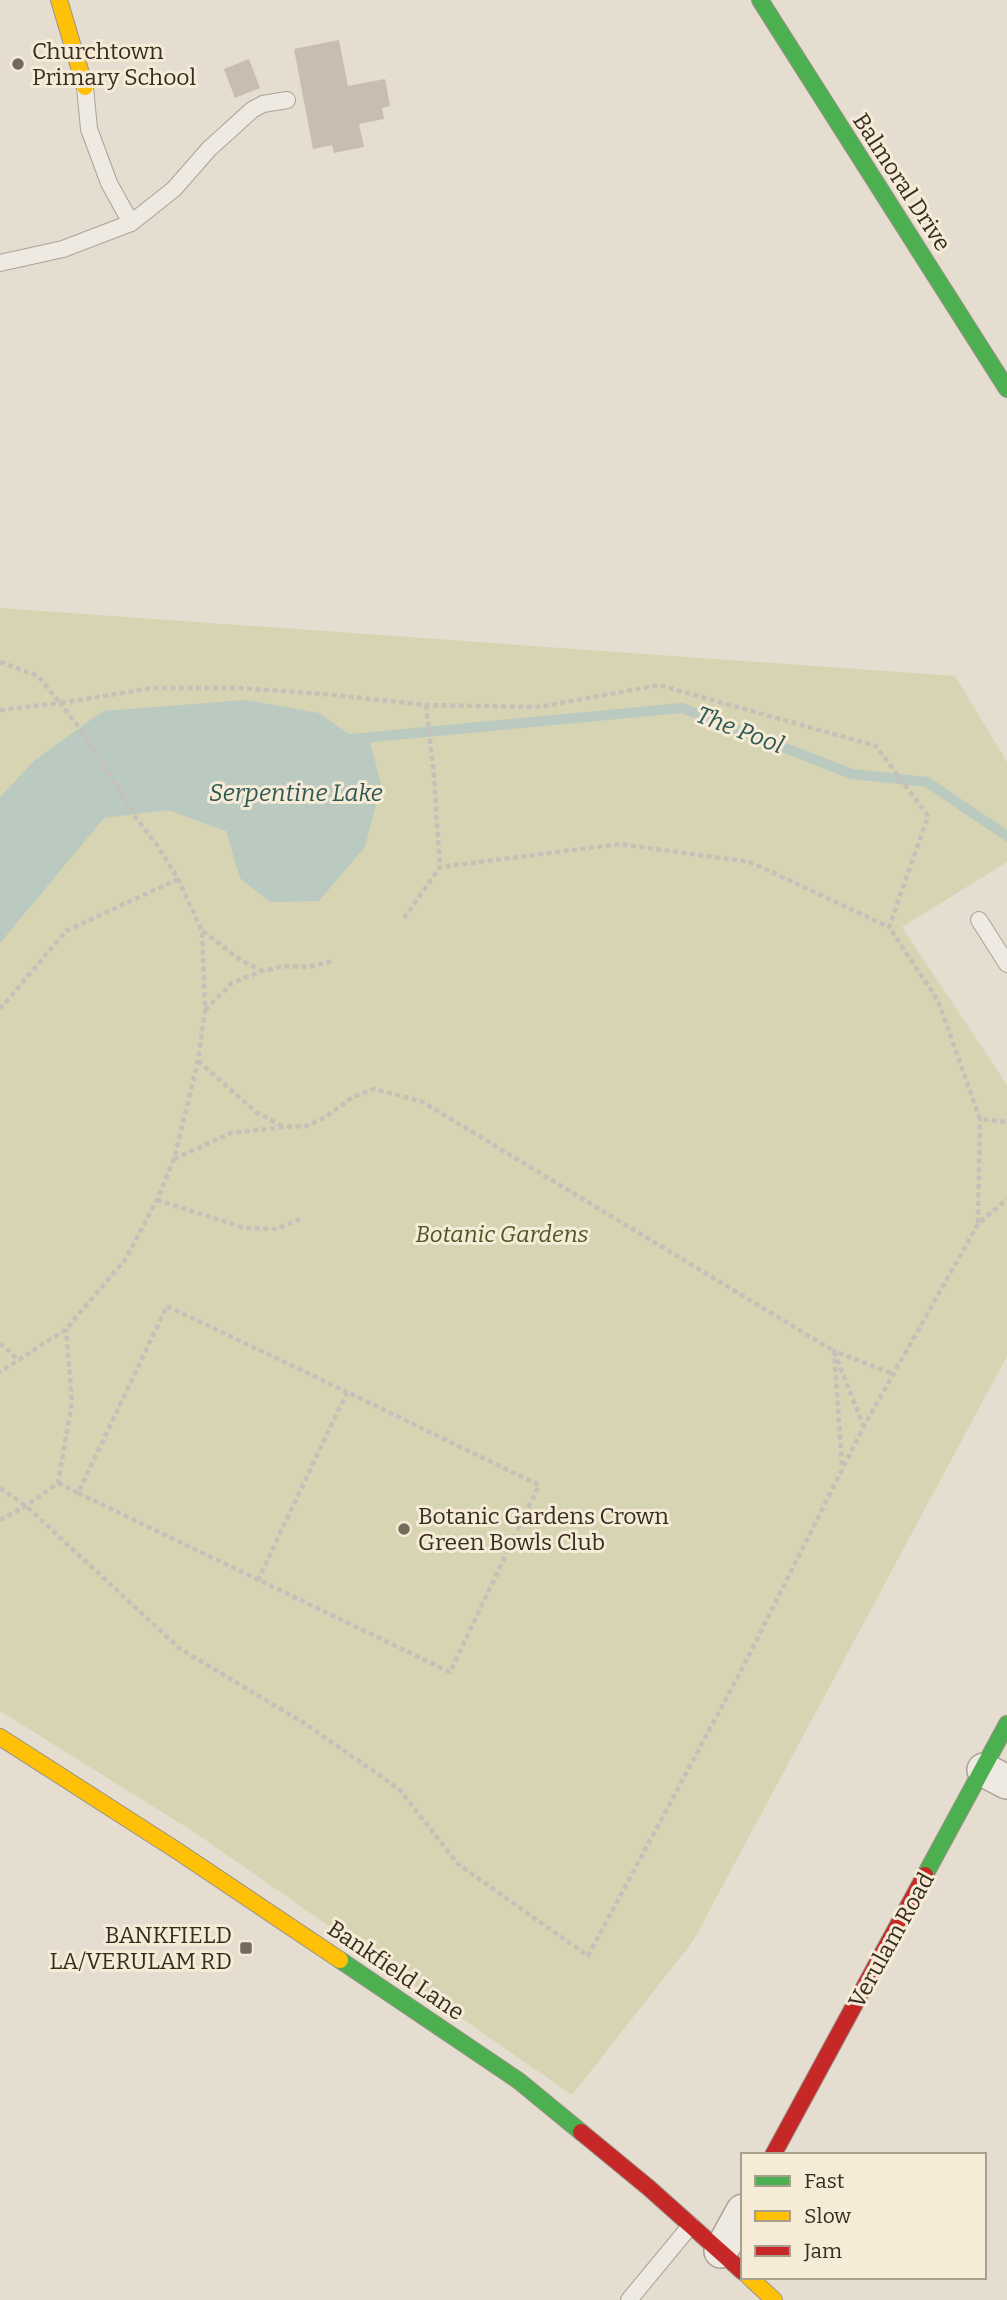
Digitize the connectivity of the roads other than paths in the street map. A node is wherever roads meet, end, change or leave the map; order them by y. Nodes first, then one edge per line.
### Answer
1 (59, 0) edge
2 (760, 0) edge
3 (85, 87) joint
4 (287, 100) dead end
5 (131, 223) junction
6 (0, 263) edge
7 (1007, 389) edge
8 (979, 920) dead end
9 (1007, 964) edge
10 (1007, 1724) edge
11 (0, 1737) edge
12 (995, 1776) edge
13 (775, 2153) edge
14 (741, 2220) edge
15 (691, 2225) junction
16 (732, 2261) edge
17 (751, 2279) edge
18 (629, 2300) edge
19 (774, 2300) edge

1 - 3 street
2 - 7 street, Balmoral Drive
3 - 5 lane
4 - 5 lane
5 - 6 lane
8 - 9 lane
10 - 12 street, Verulam Road
11 - 15 street, Bankfield Lane
12 - 13 street, Verulam Road
14 - 16 street
15 - 16 street, Bankfield Lane
15 - 18 lane
17 - 19 street

